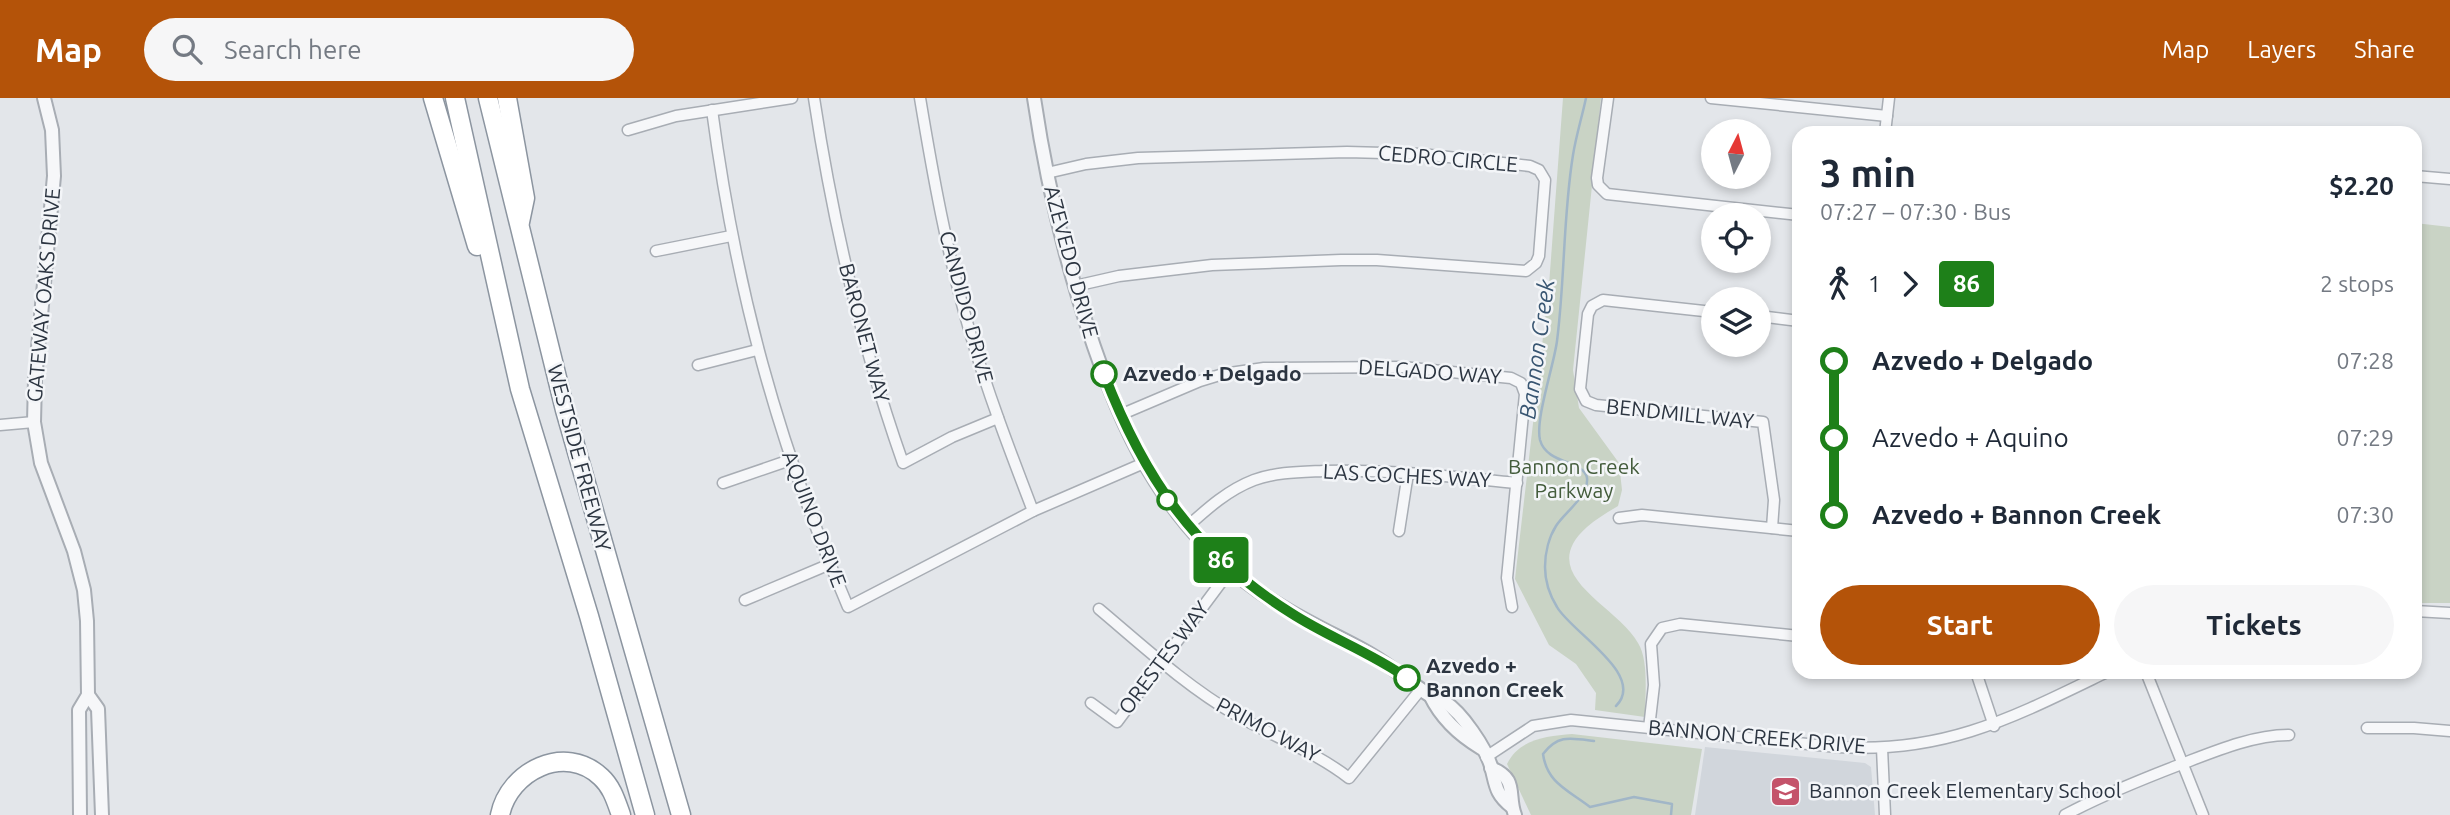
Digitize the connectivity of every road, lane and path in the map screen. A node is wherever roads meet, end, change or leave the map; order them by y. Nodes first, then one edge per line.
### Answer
1 (44, 98) edge
2 (433, 98) edge
3 (455, 98) edge
4 (488, 98) edge
5 (507, 98) edge
6 (792, 98) edge
7 (814, 98) edge
8 (920, 98) edge
9 (1034, 98) edge
10 (1608, 98) edge
11 (1711, 98) edge
12 (1889, 98) edge
13 (712, 110) junction
14 (1887, 116) junction
15 (1886, 126) edge
16 (628, 130) dead end
17 (1047, 173) junction
18 (2422, 177) edge
19 (2450, 179) edge
20 (1792, 214) edge
21 (519, 229) junction
22 (731, 236) junction
23 (656, 251) dead end
24 (1075, 286) junction
25 (1701, 311) edge
26 (1771, 318) edge
27 (1792, 320) edge
28 (757, 350) junction
29 (698, 365) dead end
30 (520, 388) junction
31 (1120, 415) junction
32 (998, 418) junction
33 (34, 422) junction
34 (0, 425) edge
35 (790, 460) junction
36 (1143, 463) junction
37 (1408, 473) junction
38 (723, 483) dead end
39 (1517, 483) junction
40 (1032, 511) junction
41 (1619, 518) dead end
42 (1188, 526) junction
43 (1772, 528) junction
44 (1792, 530) edge
45 (1399, 531) dead end
46 (830, 564) junction
47 (1231, 569) junction
48 (745, 600) dead end
49 (1512, 607) dead end
50 (1098, 609) dead end
51 (2422, 611) edge
52 (2450, 613) edge
53 (1792, 635) edge
54 (1162, 661) junction
55 (1978, 679) edge
56 (2092, 679) edge
57 (2149, 679) edge
58 (1425, 692) junction
59 (88, 695) junction
60 (1091, 703) dead end
61 (1994, 726) junction
62 (1649, 728) junction
63 (2367, 728) dead end
64 (2450, 731) edge
65 (2289, 735) dead end
66 (1882, 748) junction
67 (1486, 758) junction
68 (2183, 764) junction
69 (1513, 811) edge
70 (80, 815) edge
71 (102, 815) edge
72 (500, 815) edge
73 (621, 815) edge
74 (645, 815) edge
75 (681, 815) edge
76 (1885, 815) edge
77 (2065, 815) edge
78 (2203, 815) edge

1 - 33 street, GATEWAY OAKS DRIVE
2 - 30 highway
3 - 30 highway, WESTSIDE FREEWAY
4 - 21 highway, WESTSIDE FREEWAY
5 - 21 highway
6 - 13 street
7 - 32 street, BARONET WAY
8 - 32 street, CANDIDO DRIVE
9 - 17 street, AZEVEDO DRIVE
10 - 20 street
11 - 14 street
12 - 14 street
13 - 16 street
13 - 22 street, AQUINO DRIVE
14 - 15 street
17 - 24 street, AZEVEDO DRIVE
17 - 24 street, CEDRO CIRCLE
18 - 19 street
21 - 75 highway, WESTSIDE FREEWAY
22 - 23 street
22 - 28 street, AQUINO DRIVE
24 - 31 street, AZEVEDO DRIVE
25 - 43 street, BENDMILL WAY
26 - 27 street
28 - 29 street
28 - 35 street, AQUINO DRIVE
30 - 74 highway, WESTSIDE FREEWAY
31 - 36 street, AZEVEDO DRIVE
31 - 39 street, DELGADO WAY
32 - 40 street, CANDIDO DRIVE
33 - 34 street
33 - 59 street, GATEWAY OAKS DRIVE
35 - 38 street
35 - 46 street, AQUINO DRIVE
36 - 40 street, AQUINO DRIVE
36 - 42 street, AZEVEDO DRIVE
37 - 39 street, LAS COCHES WAY
37 - 42 street, LAS COCHES WAY
37 - 45 street
39 - 49 street, DELGADO WAY
40 - 46 street, AQUINO DRIVE
41 - 43 street
42 - 47 street, AZEVEDO DRIVE
43 - 44 street
46 - 48 street
47 - 54 street, ORESTES WAY
47 - 58 street, AZEVEDO DRIVE
50 - 54 street, PRIMO WAY
51 - 52 street
53 - 62 street
54 - 58 street, PRIMO WAY
54 - 60 street, ORESTES WAY
55 - 61 street
56 - 61 street, BANNON CREEK DRIVE
57 - 68 street
58 - 67 street, AZEVEDO DRIVE
59 - 70 street, GATEWAY OAKS DRIVE
59 - 71 street, GATEWAY OAKS DRIVE
61 - 66 street, BANNON CREEK DRIVE
62 - 66 street, BANNON CREEK DRIVE
62 - 67 street, BANNON CREEK DRIVE
63 - 64 street
65 - 68 street
66 - 76 street
67 - 69 street, AZEVEDO DRIVE
68 - 77 street
68 - 78 street
72 - 73 highway

